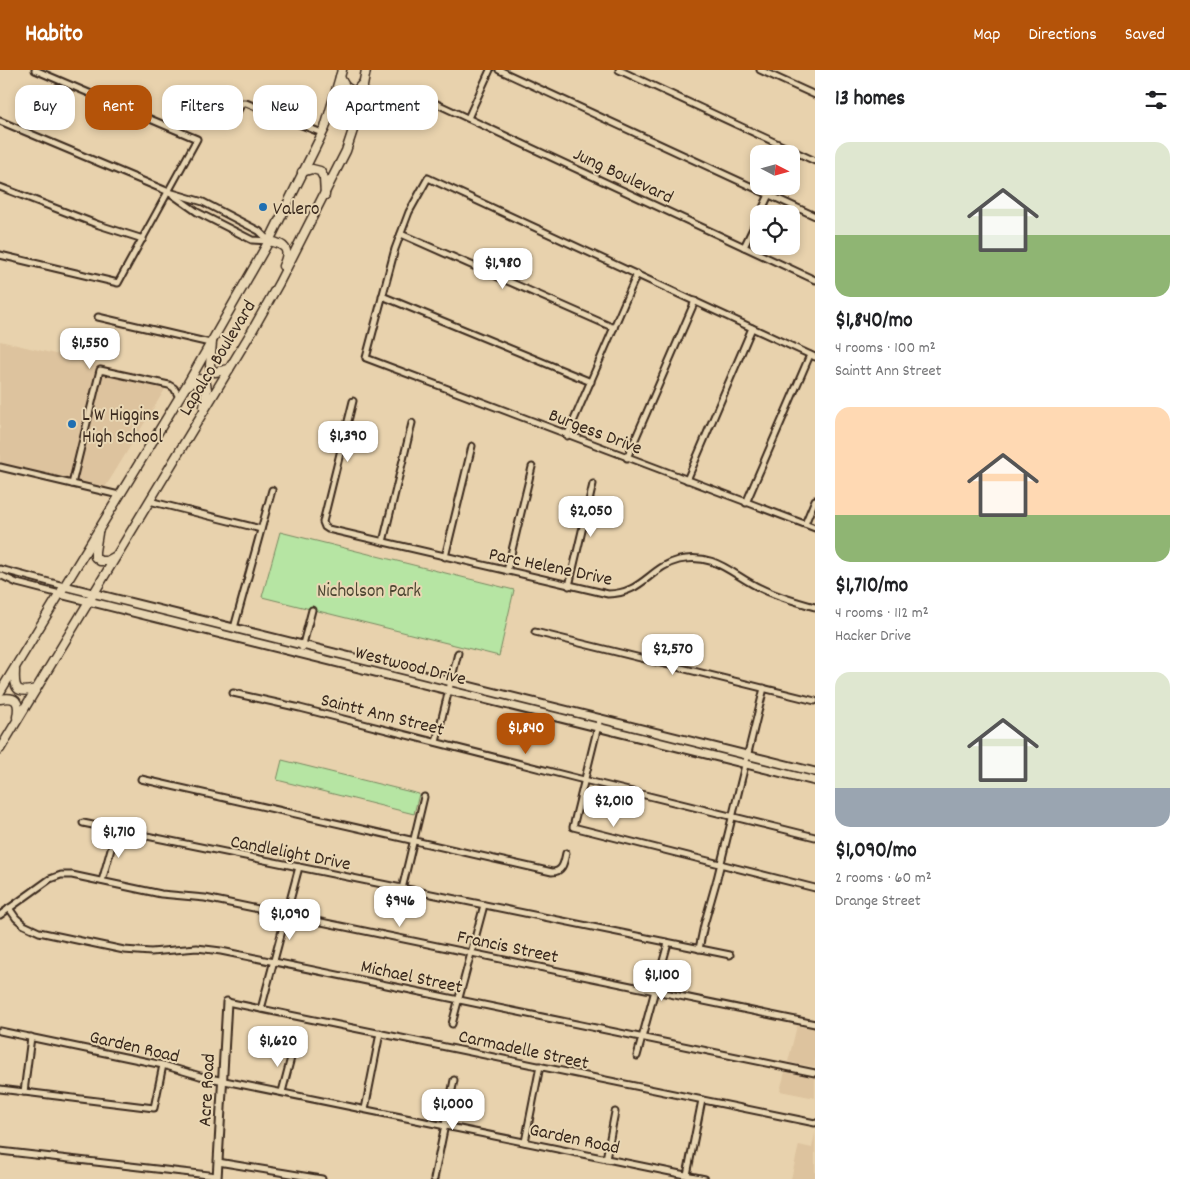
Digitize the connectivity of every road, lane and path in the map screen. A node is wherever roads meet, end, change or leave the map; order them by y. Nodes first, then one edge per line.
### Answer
1 (35, 70) edge
2 (366, 70) edge
3 (490, 70) edge
4 (498, 70) edge
5 (619, 70) edge
6 (760, 70) edge
7 (341, 73) edge
8 (364, 82) junction
9 (815, 95) edge
10 (243, 103) edge
11 (438, 104) edge
12 (468, 118) junction
13 (0, 121) edge
14 (322, 133) junction
15 (776, 145) edge
16 (800, 155) edge
17 (815, 160) edge
18 (302, 172) junction
19 (750, 186) edge
20 (0, 187) edge
21 (169, 192) junction
22 (325, 195) junction
23 (769, 195) joint
24 (764, 205) edge
25 (815, 216) edge
26 (401, 234) junction
27 (750, 234) edge
28 (143, 239) junction
29 (269, 241) junction
30 (744, 247) junction
31 (0, 255) edge
32 (637, 274) junction
33 (815, 280) edge
34 (382, 296) junction
35 (269, 300) junction
36 (695, 301) junction
37 (98, 317) dead end
38 (614, 328) junction
39 (752, 328) junction
40 (211, 341) junction
41 (812, 356) edge
42 (229, 369) junction
43 (591, 382) junction
44 (185, 387) junction
45 (179, 397) junction
46 (352, 401) dead end
47 (204, 411) junction
48 (412, 423) dead end
49 (567, 436) junction
50 (472, 446) dead end
51 (627, 458) junction
52 (0, 467) edge
53 (532, 467) dead end
54 (687, 480) junction
55 (72, 484) junction
56 (593, 484) dead end
57 (272, 490) dead end
58 (119, 495) junction
59 (815, 500) edge
60 (149, 501) junction
61 (746, 503) junction
62 (805, 524) junction
63 (99, 528) junction
64 (815, 528) edge
65 (261, 529) junction
66 (383, 542) junction
67 (116, 556) junction
68 (445, 557) junction
69 (0, 569) edge
70 (507, 571) junction
71 (0, 575) edge
72 (64, 586) junction
73 (569, 586) junction
74 (95, 592) junction
75 (60, 594) junction
76 (90, 602) junction
77 (815, 607) edge
78 (312, 610) dead end
79 (234, 628) junction
80 (535, 632) dead end
81 (303, 644) junction
82 (301, 653) junction
83 (458, 653) dead end
84 (15, 668) junction
85 (452, 681) junction
86 (764, 688) junction
87 (36, 690) junction
88 (449, 690) junction
89 (0, 692) edge
90 (233, 693) dead end
91 (0, 699) edge
92 (815, 700) edge
93 (600, 718) junction
94 (16, 721) junction
95 (597, 727) junction
96 (436, 742) junction
97 (0, 749) edge
98 (747, 755) junction
99 (745, 764) junction
100 (815, 772) edge
101 (141, 779) dead end
102 (584, 780) junction
103 (815, 782) edge
104 (424, 797) dead end
105 (732, 817) junction
106 (83, 823) dead end
107 (116, 830) junction
108 (815, 837) edge
109 (413, 840) junction
110 (566, 853) dead end
111 (721, 865) junction
112 (299, 867) junction
113 (102, 881) junction
114 (815, 888) edge
115 (402, 889) junction
116 (484, 905) junction
117 (9, 908) junction
118 (0, 915) edge
119 (287, 915) junction
120 (668, 943) junction
121 (699, 949) junction
122 (471, 953) junction
123 (730, 956) dead end
124 (274, 962) junction
125 (655, 991) junction
126 (459, 1000) junction
127 (227, 1002) joint
128 (262, 1009) junction
129 (452, 1024) dead end
130 (815, 1024) edge
131 (0, 1031) edge
132 (380, 1033) junction
133 (31, 1037) junction
134 (642, 1038) junction
135 (293, 1050) dead end
136 (637, 1056) dead end
137 (163, 1065) junction
138 (540, 1066) junction
139 (815, 1073) edge
140 (222, 1080) junction
141 (454, 1080) dead end
142 (0, 1089) edge
143 (24, 1092) junction
144 (282, 1092) junction
145 (702, 1100) junction
146 (365, 1109) junction
147 (615, 1112) dead end
148 (815, 1123) edge
149 (444, 1125) junction
150 (525, 1142) junction
151 (0, 1151) edge
152 (606, 1159) junction
153 (218, 1162) junction
154 (672, 1172) junction
155 (687, 1175) junction
156 (217, 1177) edge
157 (322, 1179) edge
158 (434, 1179) edge
159 (672, 1179) edge
160 (705, 1179) edge

1 - 21 street
2 - 8 main road, Lapalco Boulevard
3 - 12 street
4 - 19 street
5 - 15 street
6 - 9 street
7 - 8 main road
7 - 14 main road, Lapalco Boulevard
8 - 22 main road, Lapalco Boulevard
10 - 14 street
11 - 12 street, Jung Boulevard
12 - 30 street, Jung Boulevard
13 - 21 street
14 - 18 main road, Lapalco Boulevard
16 - 17 street
18 - 22 main road
18 - 29 main road, Lapalco Boulevard
20 - 28 street
21 - 28 street
21 - 29 street
21 - 29 street
22 - 35 main road, Lapalco Boulevard
23 - 24 street
23 - 25 street
26 - 32 street
26 - 34 street
26 - 38 street
27 - 30 street
28 - 31 street
29 - 35 main road
29 - 40 main road, Lapalco Boulevard
30 - 33 street, Jung Boulevard
32 - 36 street
32 - 38 street
34 - 43 street
34 - 49 street, Burgess Drive
35 - 42 main road, Lapalco Boulevard
36 - 39 street
36 - 51 street
37 - 40 street
38 - 43 street
39 - 41 street
39 - 54 street
40 - 42 main road
40 - 44 main road, Lapalco Boulevard
41 - 61 street
42 - 47 main road, Lapalco Boulevard
43 - 49 street
44 - 45 main road, Lapalco Boulevard
44 - 47 main road
45 - 55 street
45 - 58 main road, Lapalco Boulevard
46 - 66 street, Parc Helene Drive
47 - 60 main road, Lapalco Boulevard
48 - 66 street
49 - 51 street, Burgess Drive
50 - 68 street
51 - 54 street, Burgess Drive
52 - 55 street
53 - 70 street
54 - 61 street, Burgess Drive
55 - 58 street
56 - 73 street
57 - 65 street
58 - 63 main road, Lapalco Boulevard
59 - 62 street
60 - 65 street
60 - 67 main road, Lapalco Boulevard
61 - 62 street, Burgess Drive
62 - 64 street, Burgess Drive
63 - 67 main road
63 - 72 main road, Lapalco Boulevard
65 - 79 street
66 - 68 street, Parc Helene Drive
67 - 74 main road, Lapalco Boulevard
68 - 70 street, Parc Helene Drive
69 - 72 street, Westwood Drive
70 - 73 street, Parc Helene Drive
71 - 75 street, Westwood Drive
72 - 74 street, Westwood Drive
72 - 75 main road, Lapalco Boulevard
73 - 77 street, Parc Helene Drive
74 - 76 main road, Lapalco Boulevard
74 - 79 street, Westwood Drive
75 - 76 street, Westwood Drive
75 - 84 main road, Lapalco Boulevard
76 - 82 street, Westwood Drive
76 - 87 main road, Lapalco Boulevard
78 - 81 street
79 - 81 street, Westwood Drive
80 - 86 street
81 - 82 street
81 - 85 street, Westwood Drive
82 - 88 street, Westwood Drive
83 - 85 street
84 - 87 main road
84 - 89 main road, Lapalco Boulevard
85 - 88 street
85 - 93 street, Westwood Drive
86 - 92 street
86 - 98 street
87 - 94 main road, Lapalco Boulevard
88 - 95 street, Westwood Drive
88 - 96 street
90 - 96 street, Saintt Ann Street
91 - 94 main road
93 - 95 street
93 - 98 street, Westwood Drive
94 - 97 main road, Lapalco Boulevard
95 - 99 street, Westwood Drive
95 - 102 street
96 - 102 street, Saintt Ann Street
98 - 99 street
98 - 100 street, Westwood Drive
99 - 103 street, Westwood Drive
99 - 105 street
101 - 109 street
102 - 105 street, Saintt Ann Street
102 - 111 street
104 - 109 street
105 - 108 street, Saintt Ann Street
105 - 111 street
106 - 107 street, Candlelight Drive
107 - 112 street, Candlelight Drive
107 - 113 street
109 - 110 street
109 - 115 street
111 - 114 street
111 - 121 street
112 - 115 street, Candlelight Drive
112 - 119 street
113 - 117 street, Francis Street
113 - 119 street, Francis Street
115 - 116 street, Candlelight Drive
116 - 120 street, Candlelight Drive
116 - 122 street
117 - 118 street, Francis Street
117 - 124 street, Michael Street
119 - 122 street, Francis Street
119 - 124 street
120 - 121 street, Candlelight Drive
120 - 125 street
121 - 123 street, Candlelight Drive
122 - 125 street, Francis Street
122 - 126 street
124 - 126 street, Michael Street
124 - 128 street
125 - 130 street, Francis Street
125 - 134 street
126 - 129 street
126 - 134 street, Michael Street
127 - 128 street, Carmadelle Street
127 - 140 street, Acre Road
128 - 132 street, Carmadelle Street
131 - 133 street, Garden Road
132 - 138 street, Carmadelle Street
132 - 146 street
133 - 137 street, Garden Road
133 - 143 street
134 - 136 street
134 - 139 street, Michael Street
135 - 144 street
137 - 140 street, Garden Road
137 - 143 street
138 - 145 street, Carmadelle Street
138 - 150 street
140 - 144 street, Garden Road
140 - 153 street, Acre Road
141 - 149 street
142 - 143 street
144 - 146 street, Garden Road
145 - 148 street, Carmadelle Street
145 - 155 street
146 - 149 street, Garden Road
147 - 152 street
149 - 150 street, Garden Road
149 - 158 street
150 - 152 street, Garden Road
151 - 156 street
152 - 154 street, Garden Road
153 - 156 street, Acre Road
153 - 157 street
154 - 155 street, Garden Road
154 - 159 street
155 - 160 street, Garden Road

